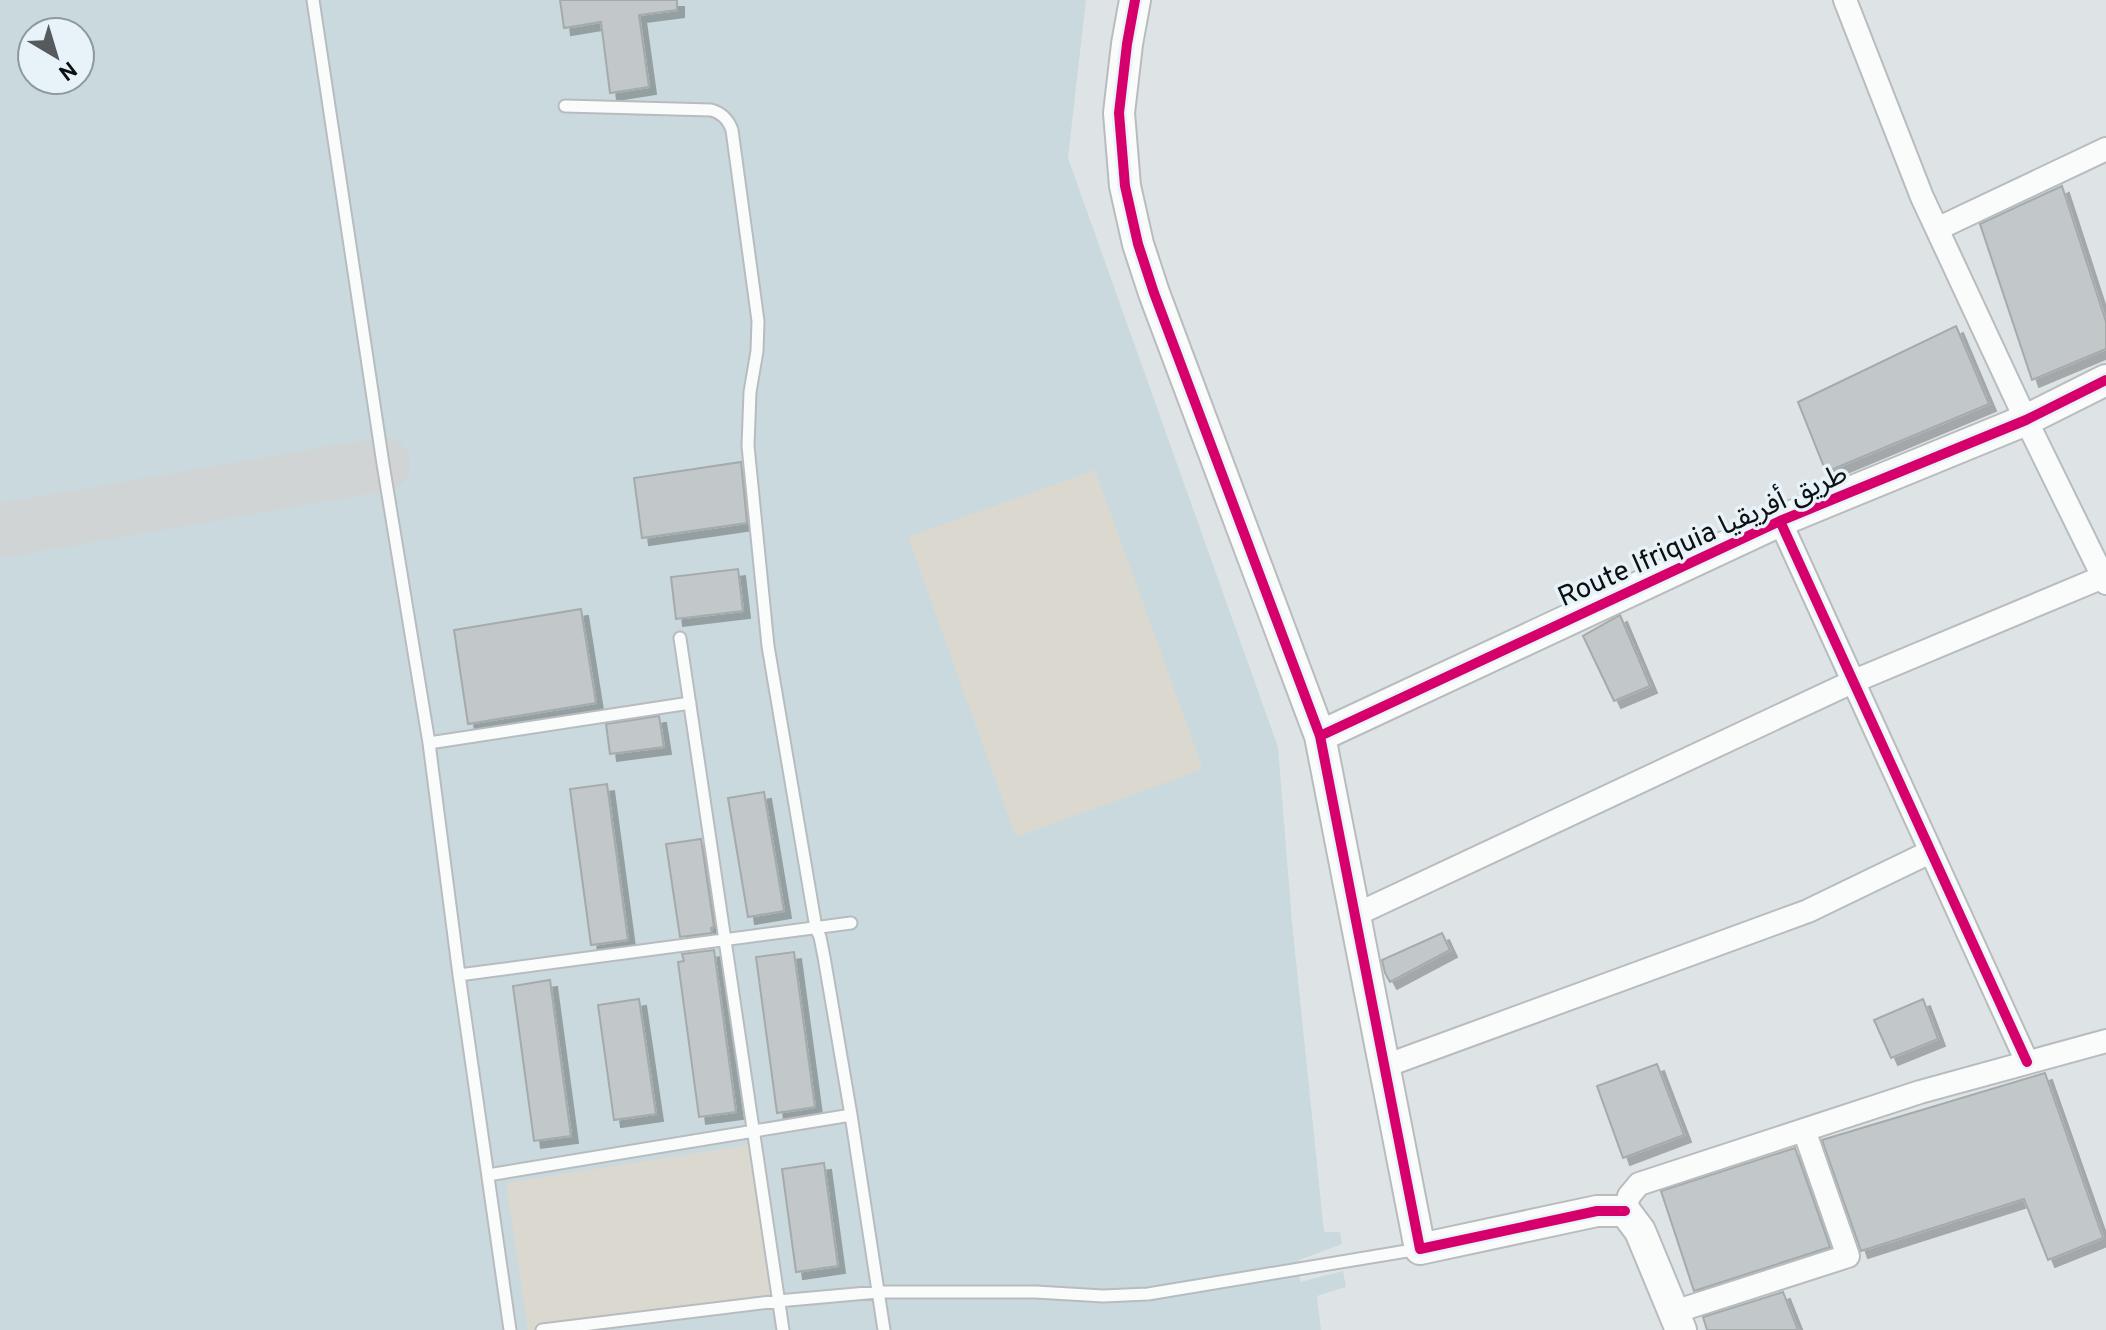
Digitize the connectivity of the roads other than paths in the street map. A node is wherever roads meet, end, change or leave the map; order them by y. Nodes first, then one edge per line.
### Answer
1 (313, 0) edge
2 (1135, 0) edge
3 (1845, 0) edge
4 (565, 106) dead end
5 (2106, 149) edge
6 (1937, 229) junction
7 (2106, 380) edge
8 (2026, 420) junction
9 (1780, 521) junction
10 (2104, 580) edge
11 (680, 638) dead end
12 (1852, 682) junction
13 (690, 703) junction
14 (1320, 736) junction
15 (429, 743) junction
16 (1930, 852) junction
17 (1355, 915) junction
18 (851, 923) dead end
19 (816, 928) junction
20 (726, 940) junction
21 (459, 975) junction
22 (2106, 1041) edge
23 (2027, 1062) junction
24 (1385, 1066) junction
25 (851, 1115) junction
26 (1804, 1130) junction
27 (753, 1131) junction
28 (488, 1175) junction
29 (1625, 1211) junction
30 (1420, 1249) junction
31 (878, 1292) junction
32 (778, 1301) junction
33 (1678, 1321) edge
34 (510, 1330) edge
35 (542, 1330) edge
36 (783, 1330) edge
37 (884, 1330) edge

1 - 15 lane
2 - 14 street
3 - 6 street
4 - 19 lane
5 - 6 street
6 - 8 street
7 - 8 street, Route Ifriquia طريق أفريقيا
8 - 9 street, Route Ifriquia طريق أفريقيا
8 - 10 street
9 - 12 street
9 - 14 street, Route Ifriquia طريق أفريقيا
10 - 12 street
11 - 13 lane
12 - 16 street
12 - 17 street
13 - 15 lane
13 - 20 lane
14 - 17 street
15 - 21 lane
16 - 23 street
16 - 24 street
17 - 24 street
18 - 19 lane
19 - 20 lane
19 - 25 lane
20 - 21 lane
20 - 27 lane
21 - 28 lane
22 - 23 street
23 - 26 street
24 - 30 street
25 - 27 lane
25 - 31 lane
26 - 29 street
26 - 33 street
27 - 28 lane
27 - 32 lane
28 - 34 lane
29 - 30 street
29 - 33 street
30 - 31 lane
31 - 32 lane
31 - 37 lane
32 - 35 lane
32 - 36 lane

